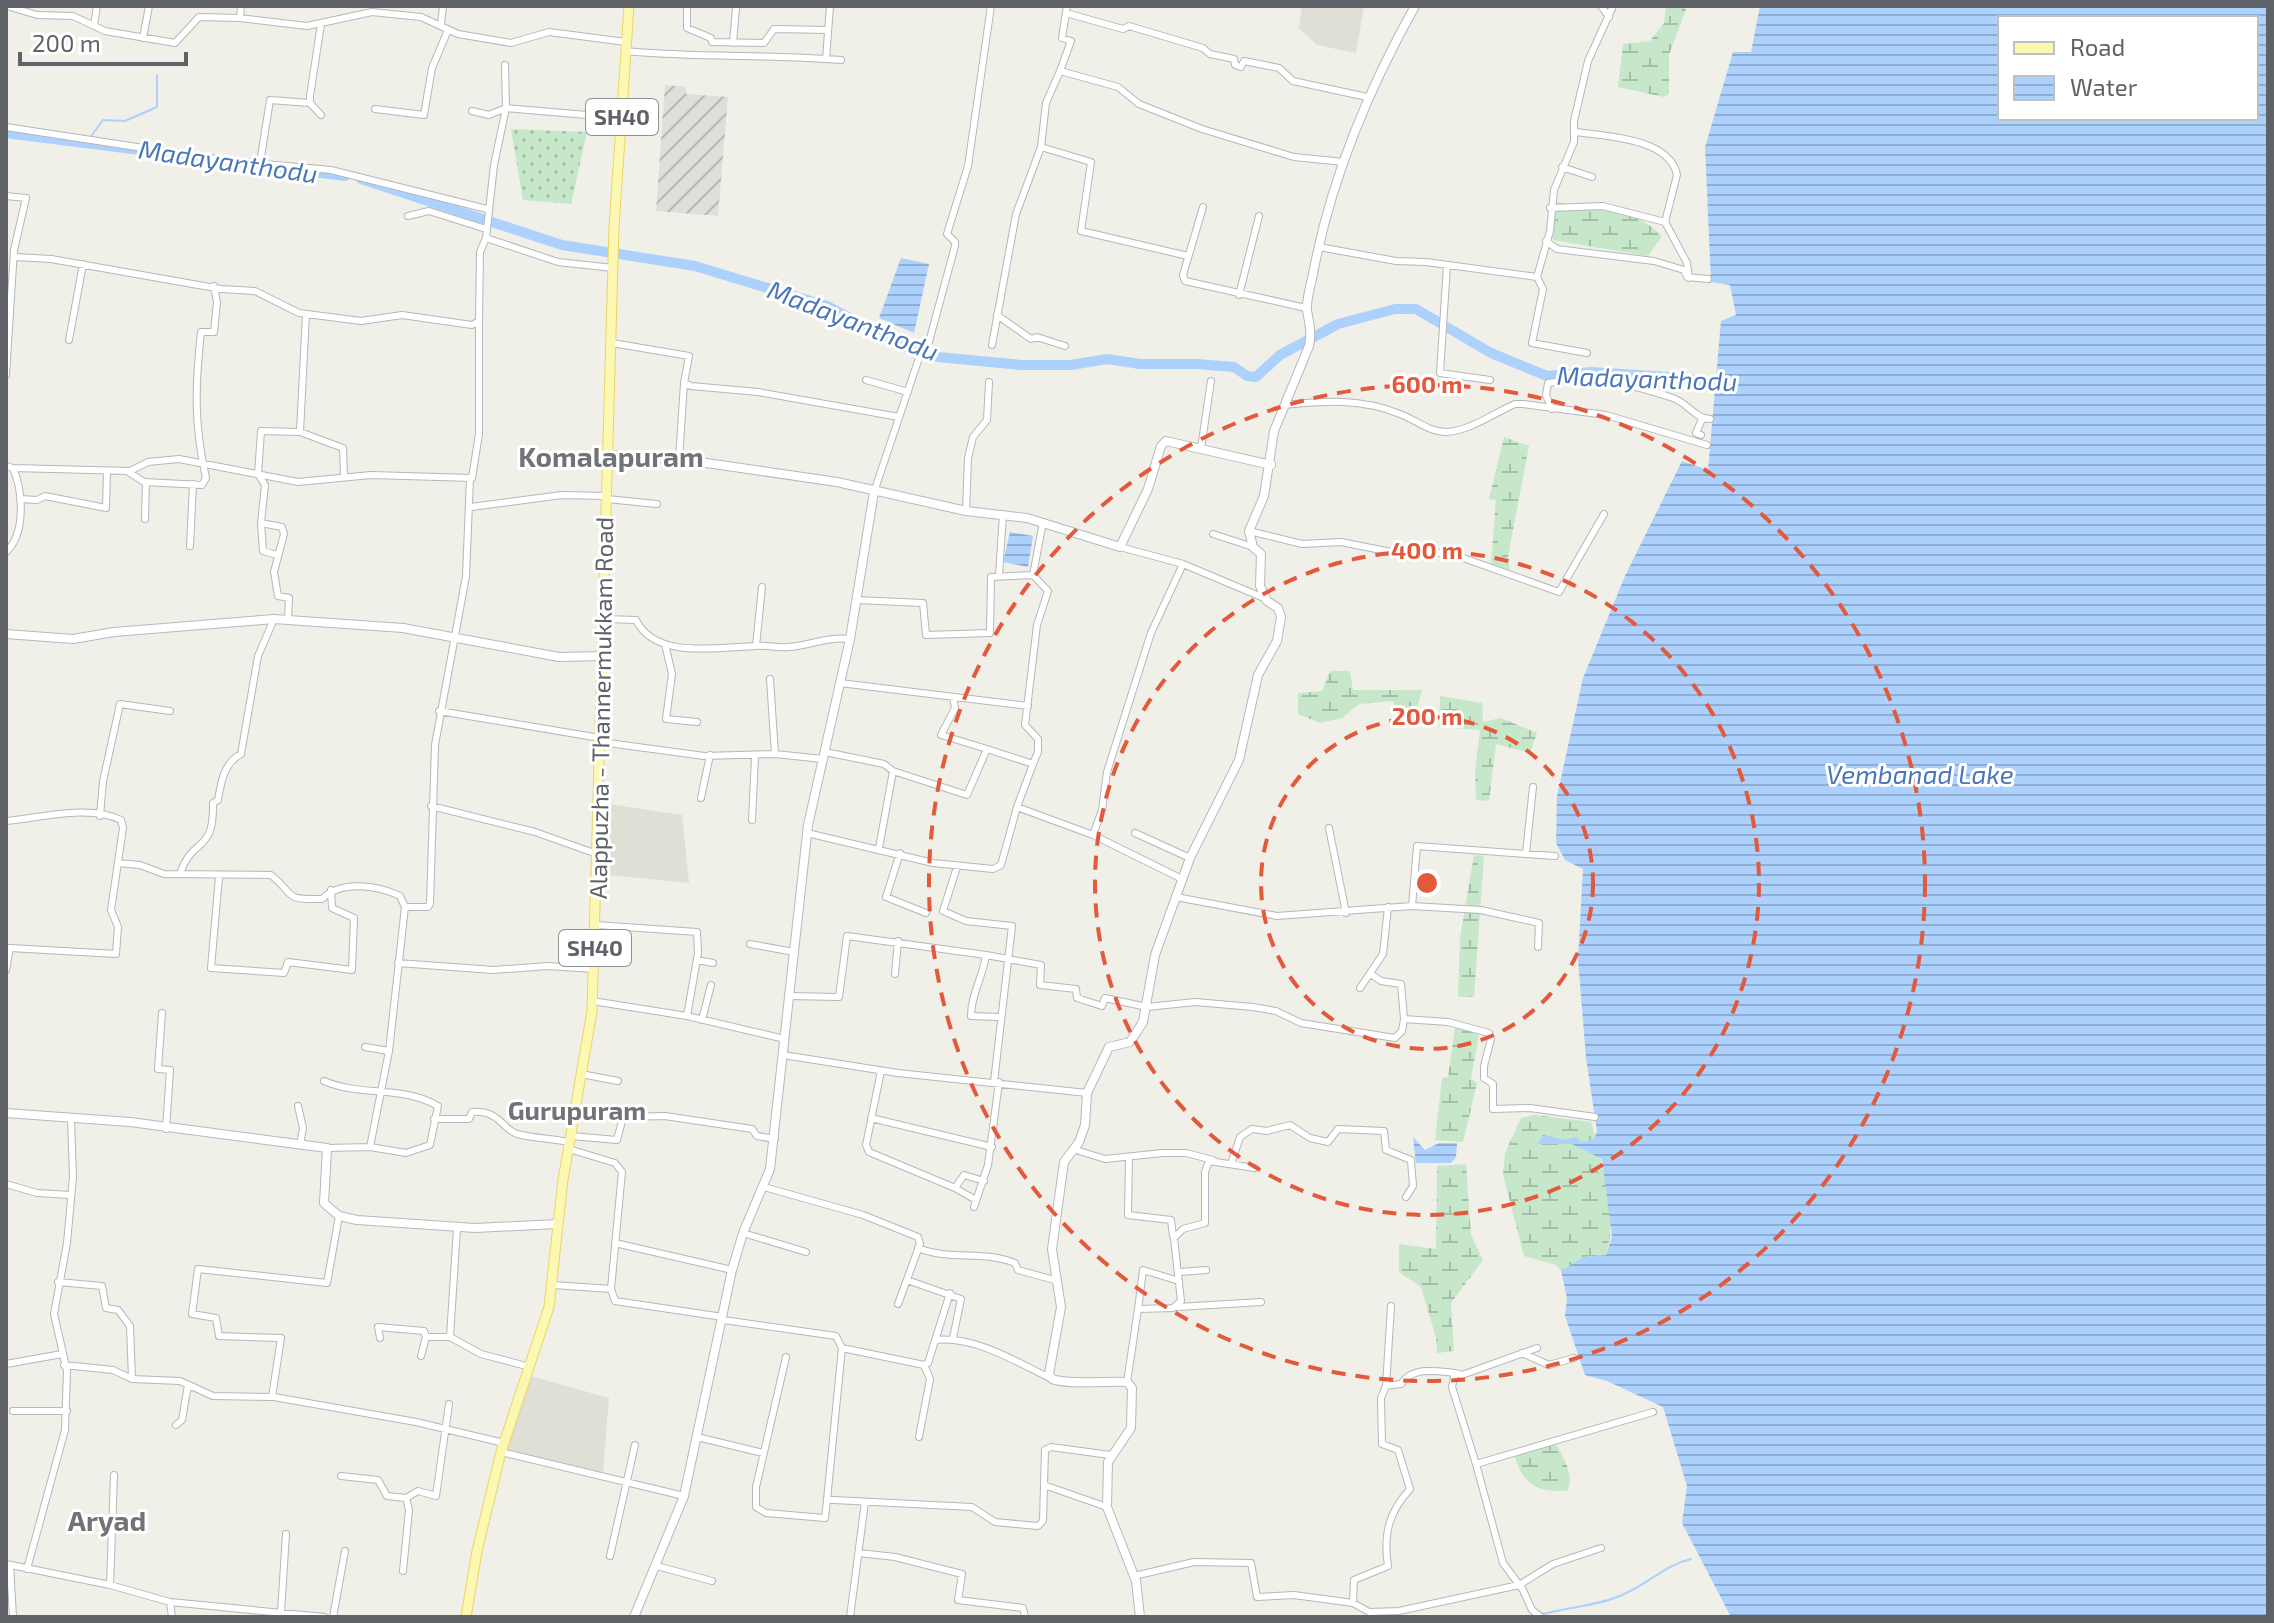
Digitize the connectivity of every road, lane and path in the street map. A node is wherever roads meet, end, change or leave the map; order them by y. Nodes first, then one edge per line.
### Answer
1 (7, 6) edge
2 (97, 6) edge
3 (149, 6) edge
4 (241, 6) edge
5 (443, 6) edge
6 (629, 6) edge
7 (687, 6) edge
8 (830, 6) edge
9 (991, 6) edge
10 (1415, 6) edge
11 (1601, 6) edge
12 (1613, 6) edge
13 (736, 8) dead end
14 (363, 10) edge
15 (1066, 10) edge
16 (1609, 17) junction
17 (240, 18) junction
18 (321, 24) junction
19 (441, 24) junction
20 (94, 25) junction
21 (448, 30) junction
22 (828, 30) junction
23 (143, 38) junction
24 (733, 43) junction
25 (626, 46) junction
26 (826, 59) junction
27 (841, 60) dead end
28 (505, 65) dead end
29 (1060, 71) junction
30 (1367, 97) junction
31 (310, 103) junction
32 (506, 108) junction
33 (375, 109) dead end
34 (472, 111) dead end
35 (321, 115) dead end
36 (622, 118) junction
37 (6, 127) edge
38 (1575, 132) junction
39 (1041, 147) junction
40 (1344, 162) junction
41 (260, 163) junction
42 (1562, 167) junction
43 (1592, 177) dead end
44 (6, 196) edge
45 (1203, 207) dead end
46 (1550, 208) junction
47 (487, 209) junction
48 (408, 216) dead end
49 (1259, 216) dead end
50 (1665, 222) junction
51 (486, 226) junction
52 (486, 238) junction
53 (1546, 241) junction
54 (1319, 247) junction
55 (1188, 256) junction
56 (15, 257) junction
57 (83, 264) junction
58 (1447, 265) junction
59 (614, 266) junction
60 (1537, 277) junction
61 (1689, 278) junction
62 (1708, 279) dead end
63 (214, 286) junction
64 (1239, 295) junction
65 (1306, 308) junction
66 (306, 314) junction
67 (997, 315) junction
68 (479, 321) junction
69 (69, 340) dead end
70 (612, 343) junction
71 (992, 345) dead end
72 (1065, 346) dead end
73 (1587, 353) dead end
74 (6, 375) edge
75 (866, 380) dead end
76 (1490, 380) dead end
77 (1211, 381) dead end
78 (989, 382) dead end
79 (684, 383) junction
80 (908, 392) junction
81 (1282, 405) junction
82 (1552, 409) junction
83 (899, 417) junction
84 (300, 432) junction
85 (1701, 435) dead end
86 (1707, 445) dead end
87 (1201, 448) junction
88 (609, 455) junction
89 (679, 459) junction
90 (202, 463) junction
91 (1271, 465) junction
92 (10, 467) edge
93 (107, 471) junction
94 (126, 471) junction
95 (258, 474) junction
96 (344, 476) junction
97 (470, 479) junction
98 (146, 482) junction
99 (193, 484) junction
100 (874, 492) junction
101 (607, 498) junction
102 (20, 499) junction
103 (657, 504) dead end
104 (471, 507) junction
105 (966, 511) junction
106 (1003, 514) junction
107 (1604, 514) dead end
108 (145, 519) dead end
109 (1043, 522) junction
110 (261, 523) junction
111 (1213, 534) dead end
112 (1249, 540) junction
113 (190, 546) dead end
114 (1120, 547) junction
115 (6, 552) edge
116 (277, 555) junction
117 (1183, 564) junction
118 (999, 575) junction
119 (1033, 575) junction
120 (762, 587) dead end
121 (1264, 598) junction
122 (856, 600) junction
123 (274, 619) junction
124 (604, 619) junction
125 (288, 620) junction
126 (6, 634) edge
127 (452, 639) junction
128 (850, 639) junction
129 (665, 644) junction
130 (756, 646) junction
131 (603, 656) junction
132 (770, 679) dead end
133 (840, 683) junction
134 (953, 697) junction
135 (1028, 706) junction
136 (170, 711) dead end
137 (439, 711) junction
138 (697, 722) dead end
139 (601, 740) junction
140 (987, 749) junction
141 (775, 754) junction
142 (710, 755) junction
143 (824, 755) junction
144 (755, 757) junction
145 (1033, 764) junction
146 (893, 771) junction
147 (1533, 787) dead end
148 (701, 798) dead end
149 (431, 806) junction
150 (1017, 807) junction
151 (100, 816) junction
152 (752, 820) dead end
153 (6, 821) edge
154 (1329, 828) dead end
155 (807, 833) junction
156 (1135, 833) dead end
157 (1093, 835) junction
158 (879, 848) junction
159 (900, 853) junction
160 (1526, 853) junction
161 (598, 854) junction
162 (1555, 856) dead end
163 (1190, 858) junction
164 (118, 863) junction
165 (957, 867) junction
166 (180, 874) junction
167 (219, 877) junction
168 (1182, 879) junction
169 (331, 890) junction
170 (1176, 897) junction
171 (1412, 906) junction
172 (405, 907) junction
173 (1388, 907) junction
174 (926, 913) dead end
175 (1346, 913) junction
176 (596, 925) junction
177 (898, 941) junction
178 (750, 944) dead end
179 (1538, 947) dead end
180 (794, 952) junction
181 (986, 955) junction
182 (697, 960) junction
183 (1009, 961) junction
184 (398, 963) junction
185 (713, 963) dead end
186 (594, 969) junction
187 (6, 970) edge
188 (895, 974) dead end
189 (1372, 975) junction
190 (711, 985) dead end
191 (1360, 988) dead end
192 (789, 996) junction
193 (592, 1001) junction
194 (1147, 1007) junction
195 (162, 1013) dead end
196 (687, 1016) junction
197 (1000, 1017) junction
198 (1404, 1019) junction
199 (702, 1020) junction
200 (785, 1039) junction
201 (365, 1047) dead end
202 (389, 1051) junction
203 (783, 1055) junction
204 (881, 1071) junction
205 (581, 1074) junction
206 (324, 1081) dead end
207 (618, 1081) dead end
208 (996, 1082) junction
209 (381, 1090) junction
210 (1087, 1093) junction
211 (298, 1106) dead end
212 (6, 1113) edge
213 (1595, 1117) dead end
214 (871, 1118) junction
215 (71, 1119) junction
216 (434, 1119) junction
217 (166, 1129) junction
218 (775, 1139) junction
219 (570, 1142) junction
220 (300, 1145) junction
221 (370, 1147) junction
222 (992, 1147) junction
223 (327, 1148) junction
224 (1076, 1150) junction
225 (1129, 1158) junction
226 (1215, 1161) junction
227 (1231, 1164) junction
228 (1255, 1168) dead end
229 (984, 1181) junction
230 (6, 1184) edge
231 (764, 1187) junction
232 (955, 1188) junction
233 (70, 1195) junction
234 (1406, 1197) dead end
235 (339, 1216) junction
236 (557, 1224) junction
237 (457, 1228) junction
238 (743, 1233) junction
239 (1174, 1238) junction
240 (615, 1243) junction
241 (918, 1248) junction
242 (806, 1252) dead end
243 (732, 1270) junction
244 (1206, 1270) dead end
245 (1180, 1272) junction
246 (907, 1280) junction
247 (1058, 1281) junction
248 (1179, 1281) junction
249 (58, 1282) junction
250 (553, 1285) junction
251 (611, 1289) junction
252 (950, 1293) junction
253 (1261, 1302) dead end
254 (898, 1304) dead end
255 (1391, 1306) dead end
256 (1178, 1307) junction
257 (1138, 1309) junction
258 (723, 1319) junction
259 (426, 1337) junction
260 (450, 1337) junction
261 (380, 1338) dead end
262 (953, 1338) junction
263 (936, 1340) junction
264 (842, 1348) junction
265 (1537, 1348) dead end
266 (1522, 1353) junction
267 (62, 1354) junction
268 (421, 1356) dead end
269 (786, 1357) dead end
270 (1574, 1358) dead end
271 (6, 1364) edge
272 (64, 1365) junction
273 (924, 1365) junction
274 (530, 1367) junction
275 (1455, 1373) junction
276 (132, 1379) junction
277 (1052, 1379) junction
278 (1127, 1382) junction
279 (188, 1385) junction
280 (1386, 1386) junction
281 (272, 1397) junction
282 (449, 1404) dead end
283 (13, 1411) dead end
284 (67, 1411) junction
285 (1653, 1412) dead end
286 (176, 1425) dead end
287 (446, 1430) junction
288 (697, 1437) junction
289 (919, 1437) dead end
290 (635, 1445) dead end
291 (502, 1448) junction
292 (763, 1453) junction
293 (1110, 1455) junction
294 (1476, 1464) junction
295 (114, 1475) dead end
296 (341, 1476) dead end
297 (626, 1483) junction
298 (1044, 1485) junction
299 (684, 1496) junction
300 (406, 1498) junction
301 (827, 1500) junction
302 (865, 1502) junction
303 (1107, 1507) junction
304 (286, 1534) dead end
305 (1601, 1548) dead end
306 (345, 1551) dead end
307 (859, 1553) junction
308 (610, 1556) dead end
309 (8, 1564) edge
310 (657, 1566) junction
311 (27, 1569) junction
312 (403, 1571) dead end
313 (1134, 1576) junction
314 (712, 1581) dead end
315 (110, 1585) junction
316 (1519, 1585) junction
317 (170, 1602) junction
318 (1353, 1603) junction
319 (213, 1607) junction
320 (281, 1612) junction
321 (260, 1614) edge
322 (305, 1616) edge
323 (13, 1617) edge
324 (172, 1617) edge
325 (214, 1617) edge
326 (324, 1617) edge
327 (333, 1617) edge
328 (466, 1617) edge
329 (634, 1617) edge
330 (850, 1617) edge
331 (1025, 1617) edge
332 (1140, 1617) edge
333 (1541, 1617) edge

1 - 20 street
2 - 20 street
3 - 23 street
4 - 17 street
5 - 19 street
6 - 25 main road, SH40
7 - 24 street
8 - 22 street
9 - 80 street
10 - 30 main road
11 - 16 street
12 - 16 street
13 - 24 street
14 - 18 street
14 - 19 street
15 - 29 street
15 - 30 street
16 - 38 street
17 - 18 street
17 - 23 street
18 - 31 street
19 - 21 street
20 - 23 street
21 - 25 street
21 - 33 street
22 - 24 street
22 - 26 street
25 - 26 street
25 - 36 main road, SH40
26 - 27 street
28 - 32 street
29 - 39 street
29 - 40 street
30 - 40 main road
31 - 35 street
31 - 41 street
32 - 34 street
32 - 36 street
32 - 47 street
36 - 59 main road, SH40
37 - 41 street
38 - 42 street
38 - 50 street
39 - 55 street
39 - 67 street
40 - 54 main road
41 - 47 street
42 - 43 street
42 - 46 street
44 - 56 street
45 - 55 street
46 - 50 street
46 - 53 street
47 - 51 street
48 - 51 street
49 - 64 street
50 - 61 street
51 - 52 street
52 - 59 street
52 - 68 street
53 - 60 street
53 - 61 street
54 - 58 street
54 - 65 main road
55 - 64 street
56 - 57 street
56 - 74 street
57 - 63 street
57 - 69 street
58 - 60 street
58 - 76 street
59 - 70 main road, Alappuzha - Thannermukkam Road / SH40
60 - 73 street
61 - 62 street
63 - 66 street
63 - 90 street
64 - 65 street
65 - 81 main road
66 - 68 street
66 - 84 street
67 - 71 street
67 - 72 street
68 - 97 street
70 - 79 street
70 - 88 main road, Alappuzha - Thannermukkam Road / SH40
75 - 80 street
77 - 87 street
78 - 105 street
79 - 83 street
79 - 89 street
80 - 83 street
81 - 82 street
81 - 91 main road
82 - 85 street
82 - 86 street
83 - 100 street
84 - 95 street
84 - 96 street
87 - 91 main road
87 - 114 main road
88 - 89 main road
88 - 101 main road, Alappuzha - Thannermukkam Road / SH40
89 - 100 main road
90 - 94 street
90 - 95 street
90 - 99 street
91 - 112 main road
92 - 93 street
92 - 102 street
93 - 94 street
93 - 102 street
94 - 98 street
95 - 96 street
95 - 110 street
96 - 97 street
97 - 104 street
98 - 99 street
98 - 108 street
99 - 113 street
100 - 105 main road
100 - 122 main road
101 - 103 street
101 - 104 street
101 - 124 main road, Alappuzha - Thannermukkam Road / SH40
102 - 115 street
104 - 127 street
105 - 106 main road
106 - 109 main road
106 - 118 street
107 - 112 street
109 - 114 main road
109 - 119 street
110 - 116 street
110 - 116 street
111 - 112 street
112 - 121 main road
114 - 117 street
116 - 125 street
117 - 121 street
117 - 157 street
118 - 119 street
118 - 122 street
119 - 135 street
120 - 130 street
121 - 163 main road
122 - 128 main road
123 - 125 main road
123 - 126 main road
123 - 166 street
124 - 129 street
124 - 131 main road, Alappuzha - Thannermukkam Road / SH40
125 - 127 main road
127 - 131 main road
127 - 137 street
128 - 130 street
128 - 133 main road
129 - 130 street
129 - 138 street
131 - 139 main road, Alappuzha - Thannermukkam Road / SH40
132 - 141 street
133 - 134 street
133 - 143 main road
134 - 135 street
134 - 140 street
135 - 145 street
136 - 151 street
137 - 139 street
137 - 149 street
139 - 142 street
139 - 161 main road, Alappuzha - Thannermukkam Road / SH40
140 - 145 street
140 - 146 street
141 - 143 street
141 - 144 street
142 - 144 street
142 - 148 street
143 - 146 street
143 - 155 main road
144 - 152 street
145 - 150 street
146 - 158 street
147 - 160 street
149 - 161 street
149 - 172 street
150 - 157 street
150 - 165 street
151 - 153 street
151 - 164 street
154 - 175 street
155 - 158 street
155 - 180 main road
156 - 163 street
157 - 168 street
158 - 159 street
159 - 165 street
159 - 174 street
160 - 162 street
160 - 171 street
161 - 176 main road, Alappuzha - Thannermukkam Road / SH40
163 - 168 main road
164 - 166 street
164 - 187 street
165 - 183 street
166 - 167 street
167 - 169 street
167 - 169 street
168 - 170 main road
169 - 172 street
170 - 175 street
170 - 194 main road
171 - 173 street
171 - 179 street
172 - 184 street
173 - 175 street
173 - 189 street
176 - 182 street
176 - 186 main road, Alappuzha - Thannermukkam Road / SH40
177 - 181 street
177 - 188 street
177 - 192 street
178 - 180 street
180 - 192 main road
181 - 183 street
181 - 197 street
182 - 185 street
182 - 196 street
183 - 194 street
183 - 197 street
184 - 186 street
184 - 202 street
186 - 193 main road, Alappuzha - Thannermukkam Road / SH40
189 - 191 street
189 - 198 street
190 - 199 street
192 - 200 main road
193 - 196 street
193 - 205 main road, Alappuzha - Thannermukkam Road / SH40
194 - 198 street
194 - 210 main road
195 - 217 street
196 - 199 street
197 - 208 street
198 - 213 street
199 - 200 street
200 - 203 main road
201 - 202 street
202 - 209 street
203 - 204 street
203 - 218 main road
204 - 208 street
204 - 214 street
205 - 207 street
205 - 219 main road, Alappuzha - Thannermukkam Road / SH40
206 - 209 street
208 - 210 street
208 - 222 street
209 - 216 street
209 - 221 street
210 - 224 main road
211 - 220 street
212 - 215 main road
214 - 222 street
214 - 232 street
215 - 217 main road
215 - 233 street
216 - 219 street
216 - 221 street
217 - 220 main road
218 - 219 street
218 - 231 main road
219 - 236 main road, Alappuzha - Thannermukkam Road / SH40
219 - 240 street
220 - 223 main road
221 - 223 street
222 - 229 street
223 - 235 main road
224 - 225 street
224 - 247 main road
225 - 226 street
225 - 239 street
226 - 227 street
226 - 239 street
227 - 228 street
227 - 234 street
229 - 232 street
229 - 232 street
230 - 233 street
231 - 238 main road
231 - 241 street
233 - 249 street
235 - 237 main road
235 - 281 street
236 - 237 main road
236 - 250 main road, Alappuzha - Thannermukkam Road / SH40
237 - 260 street
238 - 242 street
238 - 243 main road
239 - 245 street
240 - 243 street
240 - 251 street
241 - 246 street
241 - 247 street
243 - 258 main road
244 - 245 street
245 - 248 street
246 - 252 street
246 - 254 street
247 - 277 main road
248 - 256 street
248 - 257 street
249 - 267 street
249 - 276 street
250 - 251 street
250 - 274 main road, Alappuzha - Thannermukkam Road / SH40
251 - 258 street
252 - 262 street
252 - 263 street
253 - 256 street
255 - 280 street
256 - 257 street
257 - 278 street
258 - 264 street
258 - 288 main road
259 - 260 street
259 - 261 street
259 - 268 street
260 - 274 street
262 - 263 street
262 - 277 street
263 - 273 street
264 - 273 street
264 - 301 street
265 - 266 street
266 - 270 street
266 - 275 street
267 - 271 street
267 - 272 street
269 - 292 street
272 - 276 street
272 - 284 street
273 - 289 street
274 - 291 main road, Alappuzha - Thannermukkam Road / SH40
275 - 280 street
275 - 294 street
276 - 279 street
277 - 278 main road
278 - 293 main road
279 - 281 street
279 - 286 street
280 - 318 street
281 - 287 street
282 - 287 street
283 - 284 street
284 - 311 street
285 - 294 street
287 - 291 street
287 - 300 street
288 - 292 street
288 - 299 main road
290 - 297 street
291 - 297 street
291 - 328 main road, Alappuzha - Thannermukkam Road / SH40
292 - 301 street
293 - 298 street
293 - 303 main road
294 - 316 street
295 - 315 street
296 - 300 street
297 - 299 street
297 - 308 street
298 - 302 street
298 - 303 street
299 - 310 main road
300 - 312 street
301 - 302 street
302 - 307 street
303 - 313 main road
304 - 320 street
305 - 316 street
306 - 327 street
307 - 330 street
307 - 331 street
309 - 311 street
309 - 323 street
310 - 314 street
310 - 329 main road
311 - 315 street
313 - 318 street
313 - 332 main road
315 - 317 street
316 - 318 street
316 - 333 street
317 - 319 street
317 - 324 street
319 - 321 street
319 - 325 street
320 - 321 street
320 - 322 street
322 - 326 street

